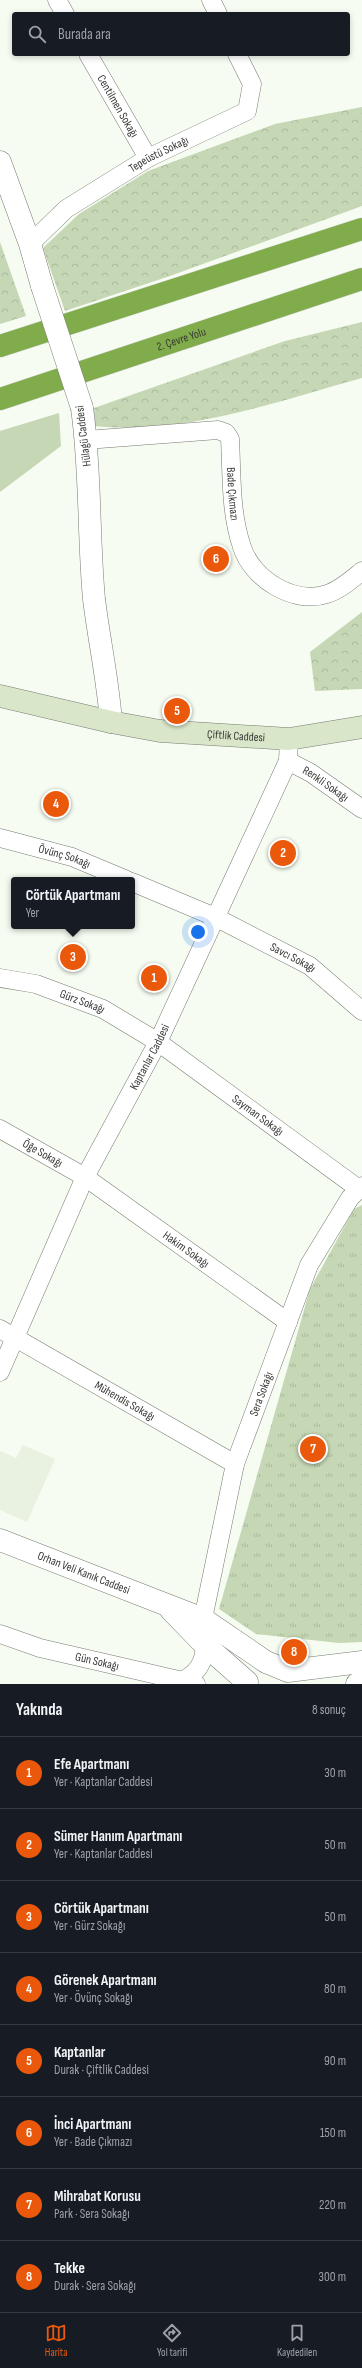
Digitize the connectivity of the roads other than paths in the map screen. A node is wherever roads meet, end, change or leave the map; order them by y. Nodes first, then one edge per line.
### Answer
1 (57, 0) edge
2 (211, 0) edge
3 (64, 12) edge
4 (217, 12) edge
5 (89, 56) edge
6 (238, 56) edge
7 (148, 158) junction
8 (0, 162) edge
9 (362, 229) edge
10 (30, 244) junction
11 (362, 279) edge
12 (0, 346) edge
13 (0, 399) edge
14 (86, 440) junction
15 (362, 571) edge
16 (0, 696) edge
17 (111, 722) junction
18 (362, 727) edge
19 (289, 739) junction
20 (288, 761) junction
21 (362, 809) edge
22 (0, 838) edge
23 (120, 877) edge
24 (135, 883) edge
25 (215, 917) junction
26 (0, 978) edge
27 (362, 1011) edge
28 (158, 1042) junction
29 (0, 1129) edge
30 (85, 1177) junction
31 (360, 1187) edge
32 (288, 1322) junction
33 (7, 1333) edge
34 (0, 1372) edge
35 (235, 1464) junction
36 (0, 1540) edge
37 (167, 1606) junction
38 (203, 1619) junction
39 (0, 1634) edge
40 (205, 1645) junction
41 (266, 1662) junction
42 (362, 1662) edge
43 (294, 1677) edge
44 (362, 1682) edge
45 (188, 1683) edge
46 (247, 1683) edge
47 (356, 1684) edge

1 - 3 street
2 - 4 street
5 - 7 street, Centilmen Sokağı
6 - 7 street, Tepeüstü Sokağı
7 - 10 street, Tepeüstü Sokağı
8 - 10 street, Hülagü Caddesi
9 - 12 highway
10 - 14 street, Hülagü Caddesi, bridge
11 - 13 highway, 2. Çevre Yolu
14 - 15 street, Bade Çıkmazı
14 - 17 street, Hülagü Caddesi
16 - 17 main road, Çiftlik Caddesi
17 - 19 main road, Çiftlik Caddesi
18 - 19 main road, Çiftlik Caddesi
19 - 20 street, Kaptanlar Caddesi
20 - 21 street, Renkli Sokağı
20 - 25 street, Kaptanlar Caddesi
22 - 23 street, Övünç Sokağı
24 - 25 street
25 - 27 street, Savcı Sokağı
25 - 28 street, Kaptanlar Caddesi
26 - 28 street, Gürz Sokağı
28 - 30 street, Kaptanlar Caddesi
28 - 31 street, Sayman Sokağı
29 - 30 street, Öḡe Sokağı
30 - 32 street, Hakim Sokağı
30 - 33 street, Kaptanlar Caddesi
31 - 32 street, Sera Sokağı
32 - 35 street, Sera Sokağı
33 - 34 street, Kaptanlar Caddesi
33 - 35 street, Mühendis Sokağı
35 - 38 street, Sera Sokağı
36 - 37 street, Orhan Veli Kanık Caddesi
37 - 38 street, Orhan Veli Kanık Caddesi
37 - 40 street
38 - 41 street, Orhan Veli Kanık Caddesi
39 - 45 street, Gün Sokağı
40 - 45 street
40 - 46 street
41 - 43 street, Orhan Veli Kanık Caddesi
41 - 46 street
42 - 43 street
44 - 47 street

